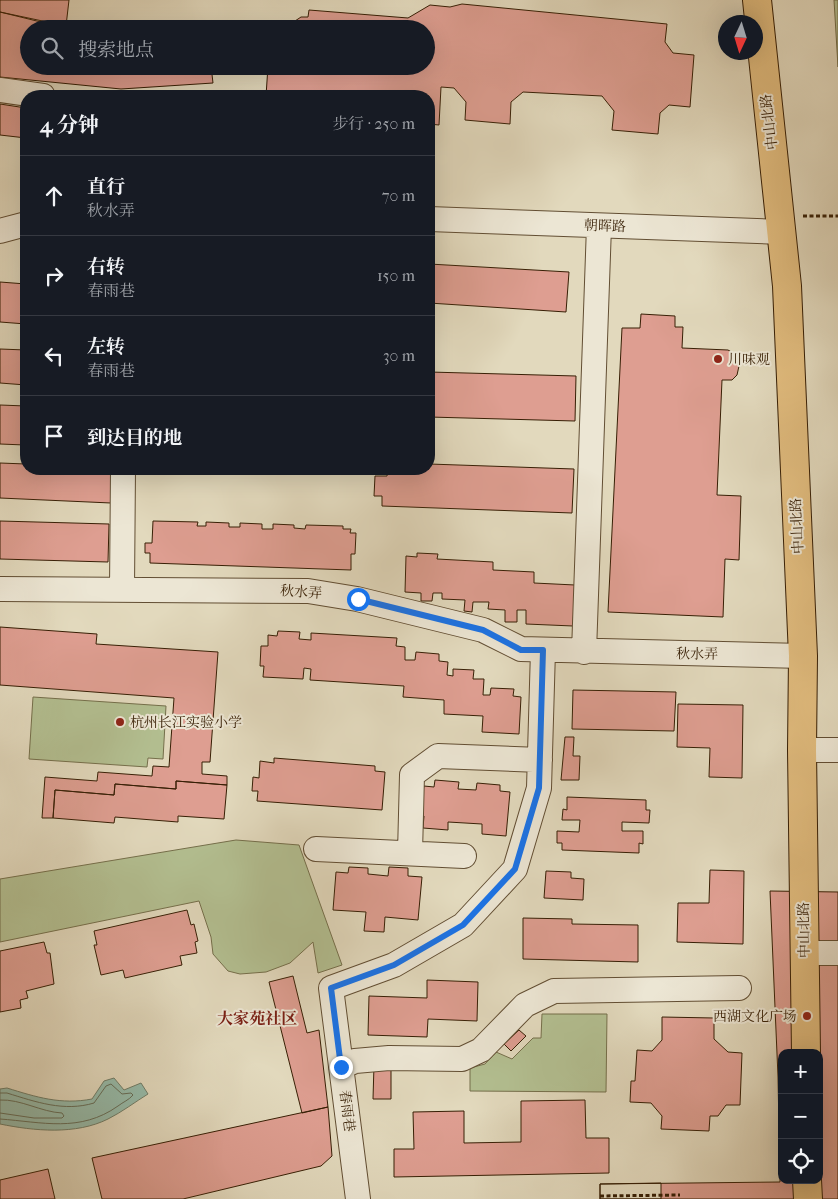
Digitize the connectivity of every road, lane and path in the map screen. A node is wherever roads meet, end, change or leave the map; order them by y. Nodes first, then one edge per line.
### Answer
1 (757, 0) edge
2 (0, 90) edge
3 (20, 93) edge
4 (838, 216) edge
5 (435, 219) edge
6 (781, 224) junction
7 (20, 226) edge
8 (599, 226) junction
9 (0, 231) edge
10 (123, 475) edge
11 (0, 589) edge
12 (122, 589) junction
13 (543, 650) junction
14 (584, 652) junction
15 (803, 656) junction
16 (802, 750) junction
17 (838, 750) edge
18 (540, 760) junction
19 (316, 849) dead end
20 (410, 853) junction
21 (464, 856) dead end
22 (804, 953) junction
23 (838, 953) edge
24 (740, 988) dead end
25 (806, 1049) edge
26 (341, 1067) junction
27 (680, 1195) dead end
28 (600, 1196) dead end
29 (358, 1199) edge

1 - 6 main road, 中山北路
2 - 3 street
4 - 6 path
5 - 8 street, 朝晖路
6 - 8 street, 朝晖路
6 - 15 main road, 中山北路
7 - 9 street
8 - 14 street
10 - 12 street
11 - 12 street, 秋水弄
12 - 13 street, 秋水弄
13 - 14 street, 秋水弄
13 - 18 street, 春雨巷
14 - 15 street, 秋水弄
15 - 16 main road, 中山北路
16 - 17 street
16 - 22 main road, 中山北路
18 - 20 street
18 - 26 street, 春雨巷
19 - 20 street
20 - 21 street
22 - 23 street
22 - 25 main road, 中山北路
24 - 26 street
26 - 29 street, 春雨巷
27 - 28 path

